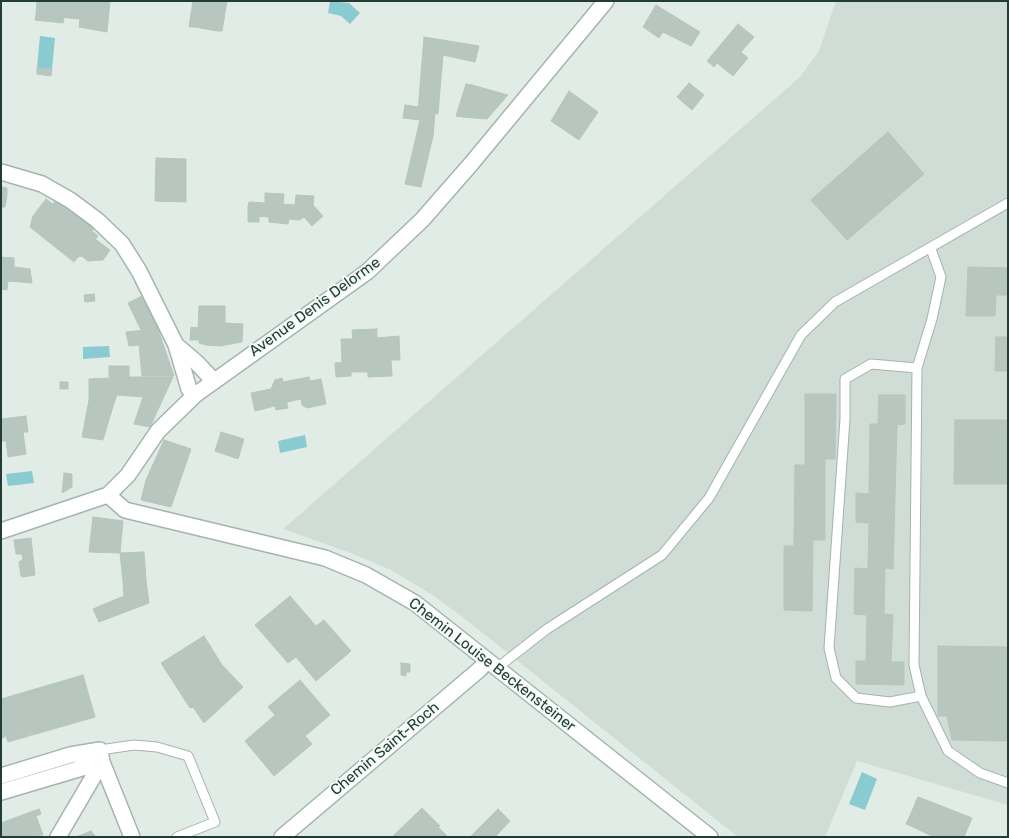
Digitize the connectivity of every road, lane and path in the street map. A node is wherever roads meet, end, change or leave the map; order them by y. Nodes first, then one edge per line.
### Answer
1 (606, 1) edge
2 (1, 172) edge
3 (1008, 203) edge
4 (931, 249) junction
5 (176, 345) junction
6 (917, 368) junction
7 (213, 380) junction
8 (194, 395) junction
9 (108, 495) junction
10 (1, 531) edge
11 (492, 664) junction
12 (920, 696) junction
13 (101, 756) junction
14 (1, 776) edge
15 (1008, 783) edge
16 (1, 792) edge
17 (58, 837) edge
18 (132, 837) edge
19 (177, 837) edge
20 (282, 837) edge
21 (710, 837) edge

1 - 7 street, Avenue Denis Delorme
2 - 5 street
3 - 4 lane
4 - 6 lane
4 - 11 lane
5 - 7 street
5 - 8 street
6 - 12 lane
6 - 12 lane
7 - 8 street, Avenue Denis Delorme
8 - 9 street, Avenue Denis Delorme
9 - 10 street, Avenue Denis Delorme
9 - 11 street, Chemin Louise Beckensteiner
11 - 20 street, Chemin Saint-Roch
11 - 21 street, Chemin Louise Beckensteiner
12 - 15 lane
13 - 14 street
13 - 16 street
13 - 17 street
13 - 18 street
13 - 19 lane

